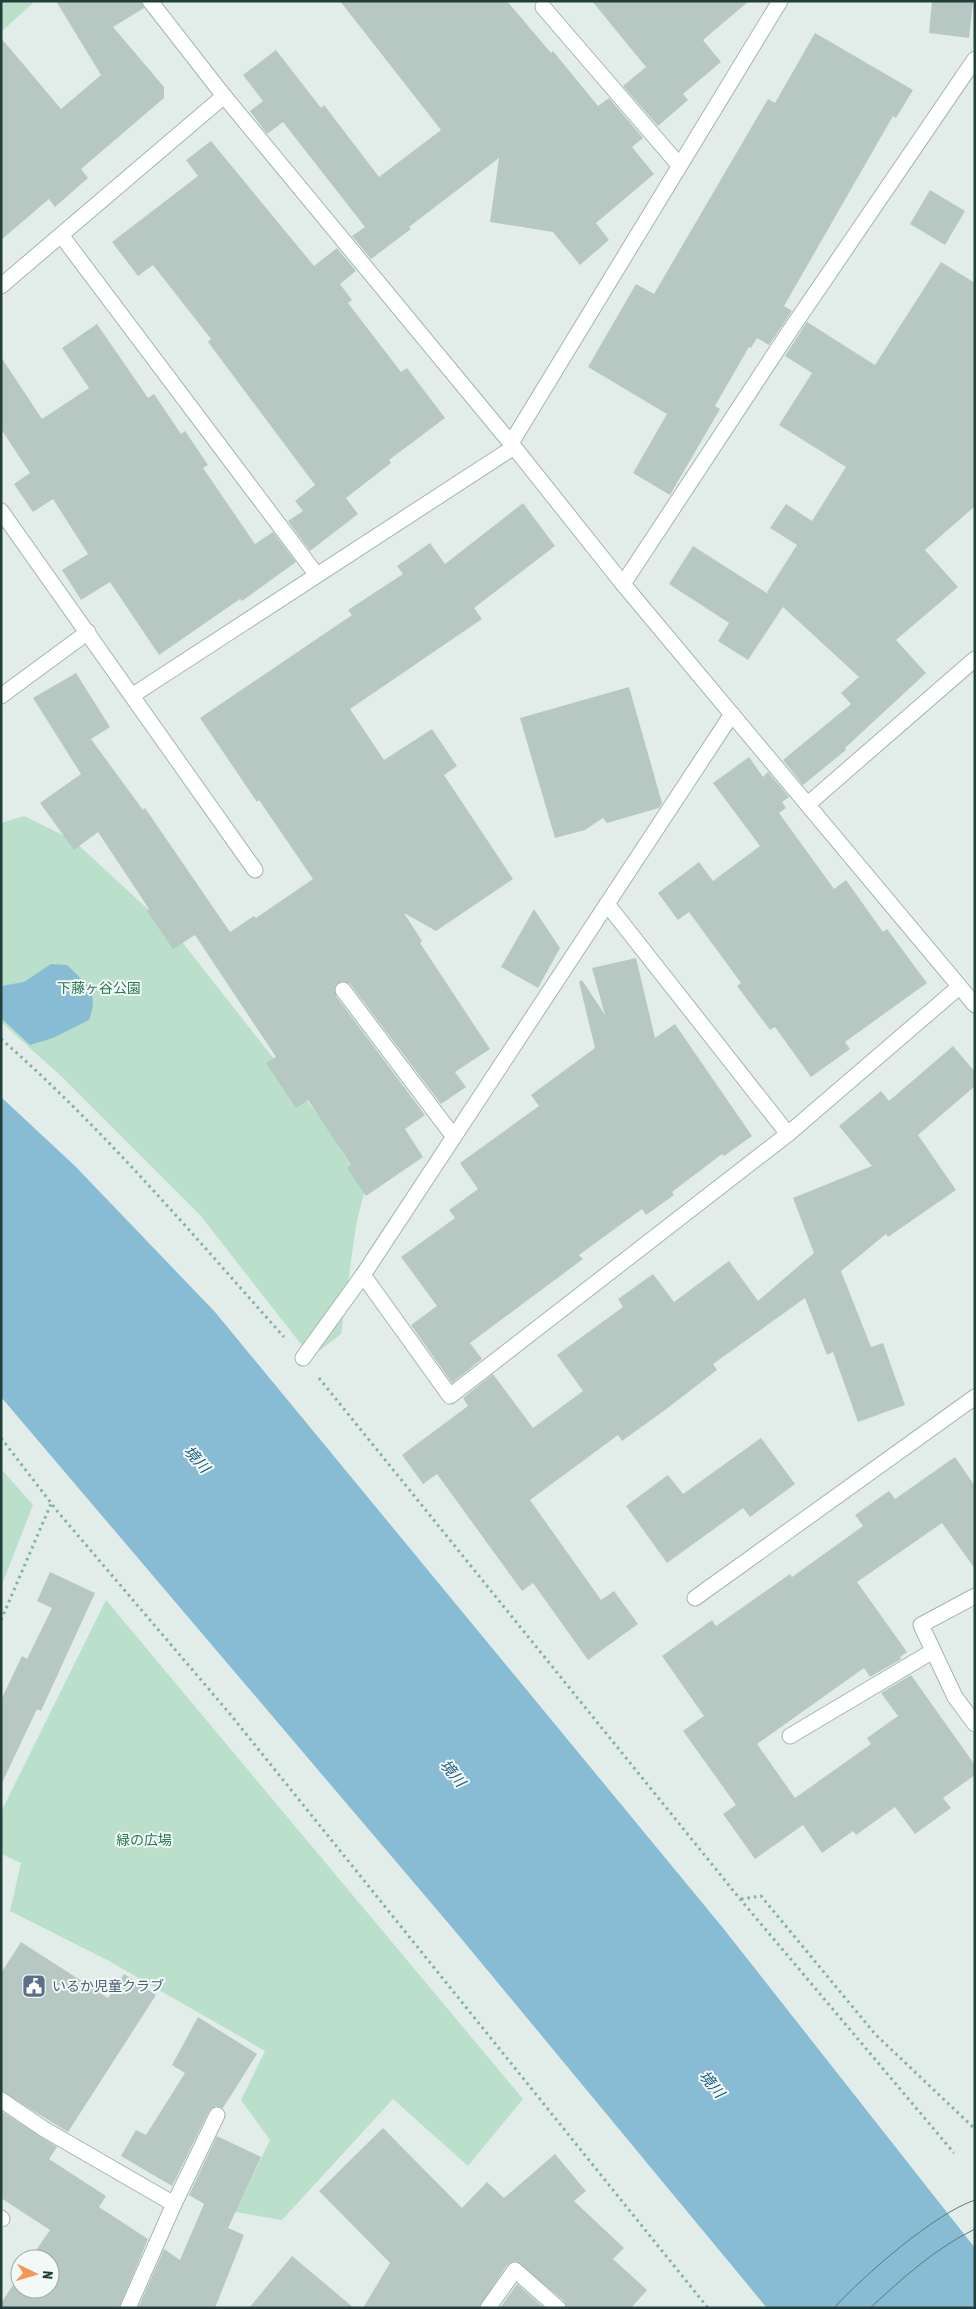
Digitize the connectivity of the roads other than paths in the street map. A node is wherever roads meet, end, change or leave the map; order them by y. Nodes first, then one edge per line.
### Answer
1 (150, 1) edge
2 (780, 1) edge
3 (543, 7) dead end
4 (975, 58) edge
5 (224, 96) junction
6 (679, 165) junction
7 (61, 235) junction
8 (1, 286) edge
9 (513, 445) junction
10 (1, 511) edge
11 (316, 574) junction
12 (623, 584) junction
13 (88, 632) junction
14 (975, 659) edge
15 (1, 696) edge
16 (133, 696) junction
17 (732, 714) junction
18 (808, 804) junction
19 (255, 870) dead end
20 (607, 904) junction
21 (959, 987) junction
22 (343, 990) dead end
23 (975, 1005) edge
24 (788, 1134) junction
25 (454, 1137) junction
26 (363, 1275) junction
27 (302, 1358) road end
28 (975, 1397) edge
29 (975, 1596) edge
30 (696, 1598) dead end
31 (933, 1652) junction
32 (975, 1724) edge
33 (790, 1736) dead end
34 (1, 2100) edge
35 (217, 2115) dead end
36 (174, 2204) junction
37 (128, 2308) edge
38 (488, 2308) edge
39 (558, 2308) edge

1 - 5 street
2 - 6 street
3 - 6 street
4 - 12 street
5 - 7 street
5 - 9 street
6 - 9 street
7 - 8 street
7 - 11 street
9 - 11 street
9 - 12 street
10 - 13 street
11 - 16 street
12 - 17 street
13 - 15 street
13 - 16 street
14 - 18 street
16 - 19 street
17 - 18 street
17 - 20 street
18 - 21 street
20 - 24 street
20 - 25 street
21 - 23 street
21 - 24 street
22 - 25 street
24 - 26 street
25 - 26 street
26 - 27 street
28 - 30 street
29 - 31 street
31 - 32 street
31 - 33 street
34 - 36 street
35 - 36 street
36 - 37 street
38 - 39 street

